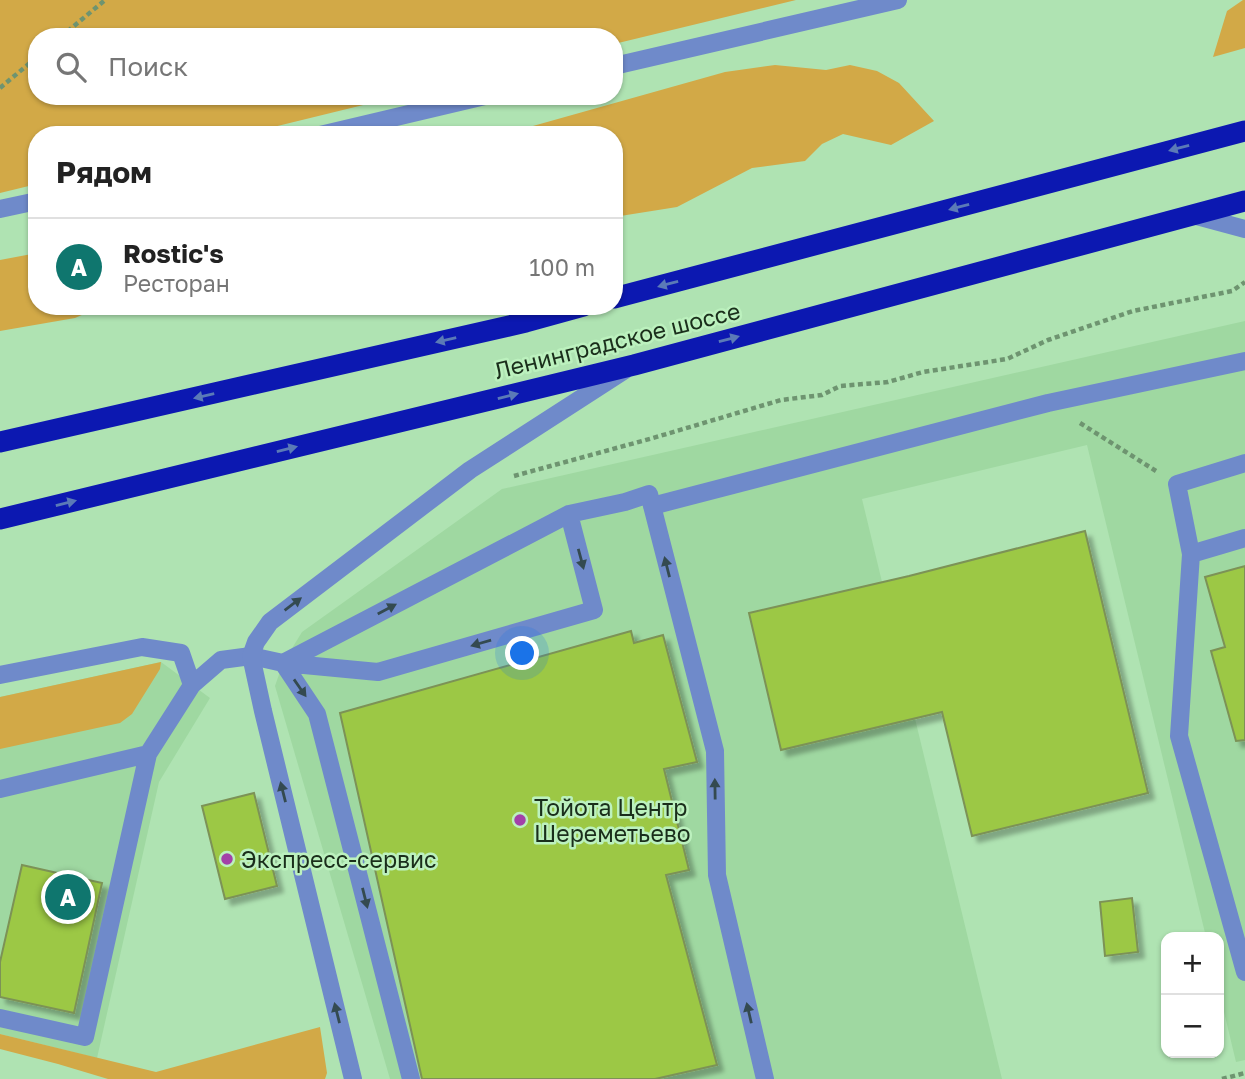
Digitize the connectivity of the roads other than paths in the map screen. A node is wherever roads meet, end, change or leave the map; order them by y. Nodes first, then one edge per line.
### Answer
1 (898, 0) edge
2 (623, 64) edge
3 (447, 105) edge
4 (358, 126) edge
5 (1245, 131) edge
6 (1245, 201) edge
7 (28, 203) edge
8 (0, 209) edge
9 (1193, 215) junction
10 (1245, 229) edge
11 (623, 296) edge
12 (549, 315) edge
13 (1245, 361) edge
14 (634, 365) junction
15 (0, 442) edge
16 (1245, 463) edge
17 (652, 506) junction
18 (569, 514) junction
19 (0, 519) edge
20 (1245, 538) edge
21 (1191, 554) junction
22 (251, 656) junction
23 (283, 663) junction
24 (0, 675) edge
25 (192, 685) junction
26 (148, 754) junction
27 (0, 789) edge
28 (1245, 972) edge
29 (0, 1018) edge
30 (353, 1079) edge
31 (411, 1079) edge
32 (765, 1079) edge

1 - 2 street
3 - 4 street
5 -> 11 highway, Ленинградское шоссе
6 - 9 highway, Ленинградское шоссе
7 - 8 street
9 - 10 street
14 -> 9 highway, Ленинградское шоссе
12 -> 15 highway, Ленинградское шоссе
13 - 17 street
19 -> 14 highway, Ленинградское шоссе
22 -> 14 street
16 - 21 street
17 - 18 street
32 -> 17 street
23 -> 18 street
18 -> 23 street
20 - 21 street
21 - 28 street
22 - 23 street
22 - 25 street
30 -> 22 street
23 -> 31 street
24 - 25 street
25 - 26 street
26 - 27 street
26 - 29 street

